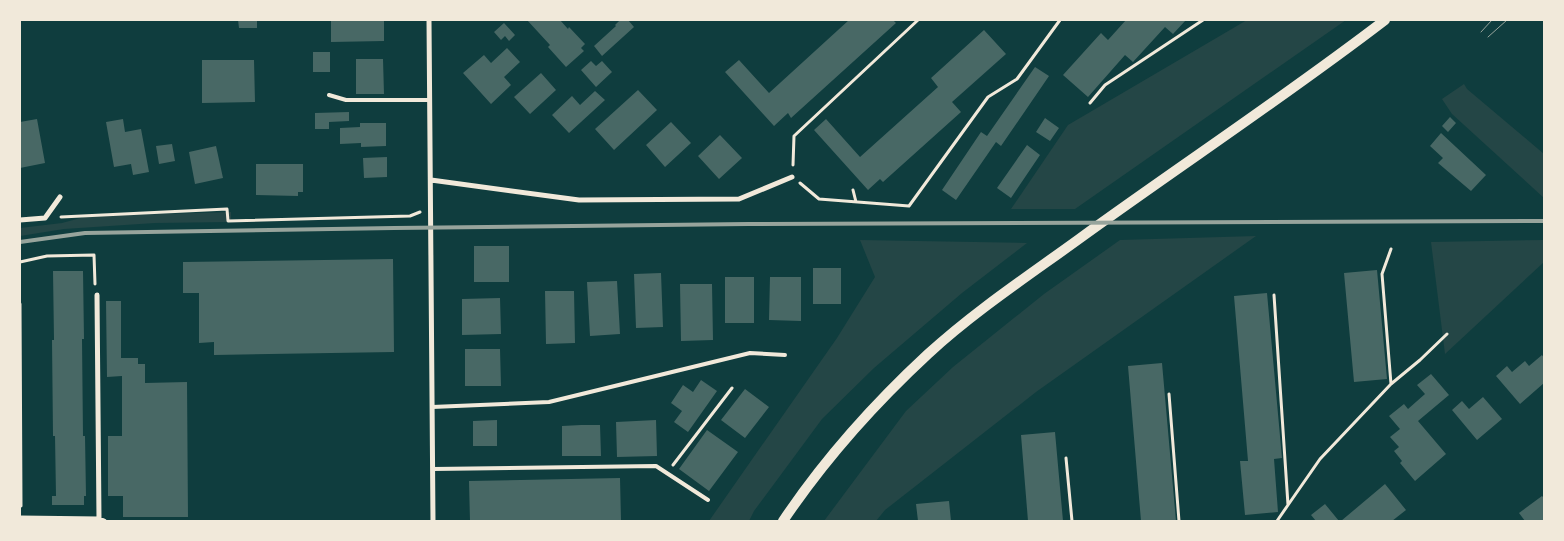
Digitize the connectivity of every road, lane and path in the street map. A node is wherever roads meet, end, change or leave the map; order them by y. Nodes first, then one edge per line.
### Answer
1 (429, 20) edge
2 (918, 20) edge
3 (1060, 20) edge
4 (1203, 20) edge
5 (1385, 20) edge
6 (329, 94) dead end
7 (430, 100) junction
8 (1090, 103) dead end
9 (792, 177) junction
10 (431, 180) junction
11 (853, 190) dead end
12 (60, 197) dead end
13 (856, 202) junction
14 (431, 208) junction
15 (45, 218) junction
16 (20, 220) edge
17 (1391, 249) dead end
18 (20, 262) edge
19 (97, 295) joint
20 (1274, 295) dead end
21 (20, 304) edge
22 (1447, 334) dead end
23 (785, 356) dead end
24 (1391, 384) junction
25 (732, 388) dead end
26 (1169, 394) dead end
27 (432, 407) junction
28 (1066, 458) dead end
29 (433, 469) junction
30 (667, 473) junction
31 (708, 500) dead end
32 (1288, 505) junction
33 (21, 518) edge
34 (101, 520) edge
35 (433, 521) edge
36 (783, 521) edge
37 (1072, 521) edge
38 (1179, 521) edge
39 (1277, 521) edge

1 - 7 street
2 - 9 path
3 - 13 path
4 - 8 path
5 - 36 main road
6 - 7 lane
7 - 10 street
9 - 10 street
9 - 13 path
10 - 14 street
11 - 13 path
12 - 15 street
14 - 15 path
14 - 27 street
15 - 16 street
17 - 24 path
18 - 19 path
19 - 34 street
20 - 32 path
21 - 33 path
22 - 24 path
23 - 27 lane
24 - 32 path
25 - 30 path
26 - 38 path
27 - 29 street
28 - 37 path
29 - 30 lane
29 - 35 street
30 - 31 lane
32 - 39 path
33 - 34 street

